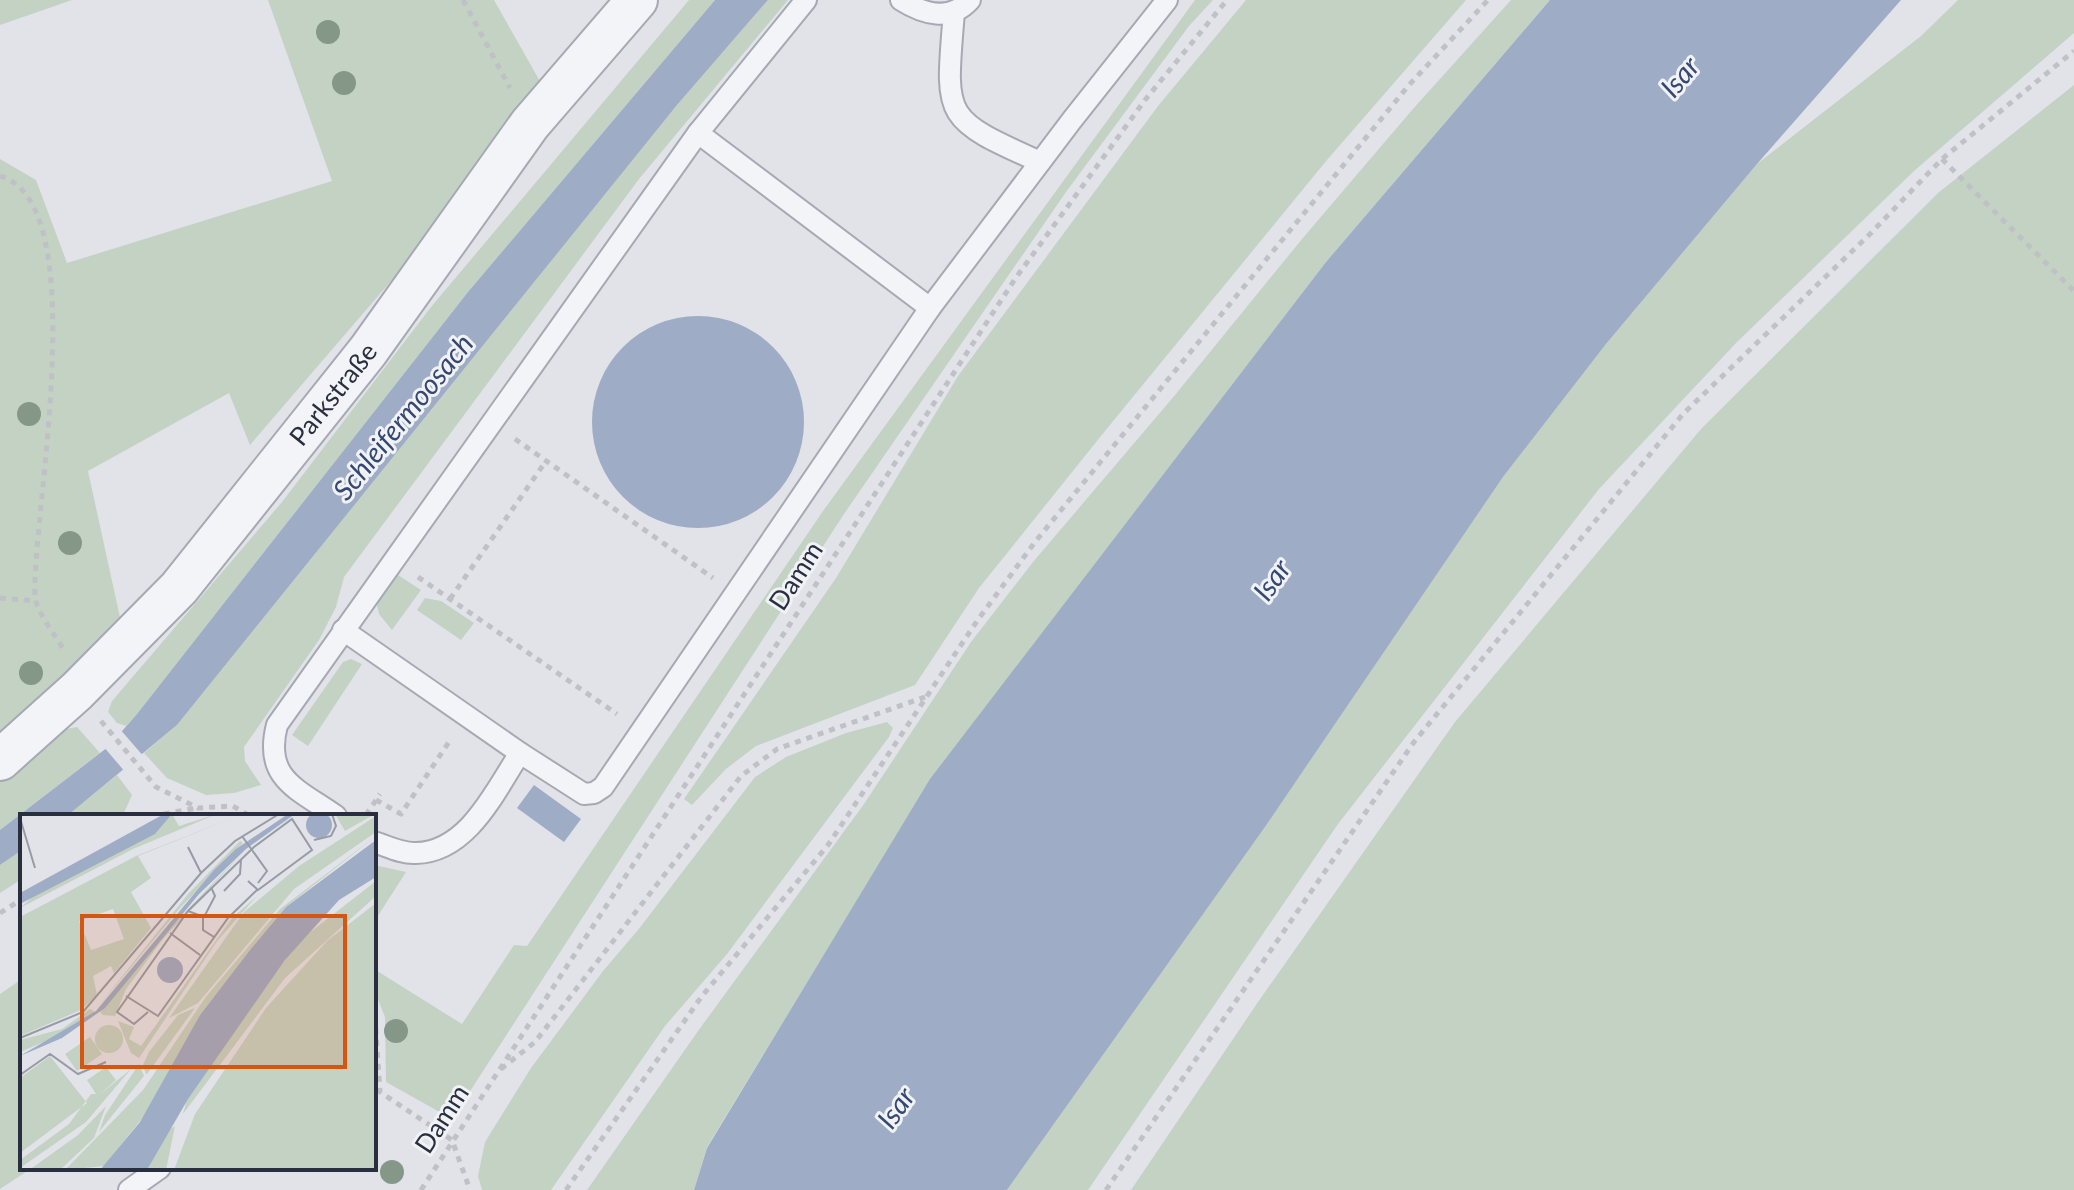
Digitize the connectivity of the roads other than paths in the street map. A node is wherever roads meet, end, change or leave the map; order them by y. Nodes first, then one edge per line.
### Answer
1 (637, 0) edge
2 (806, 0) edge
3 (901, 0) edge
4 (1167, 0) edge
5 (962, 6) edge
6 (698, 133) junction
7 (1040, 162) junction
8 (930, 308) junction
9 (343, 630) junction
10 (520, 753) junction
11 (0, 760) edge
12 (333, 814) edge
13 (376, 843) edge
14 (157, 1170) edge
15 (129, 1190) edge

1 - 11 street, Parkstraße
2 - 6 lane
3 - 5 lane
4 - 7 lane
5 - 7 lane
6 - 8 lane
6 - 9 lane
7 - 8 lane
8 - 10 lane
9 - 10 lane
9 - 12 lane
10 - 13 lane
14 - 15 lane

